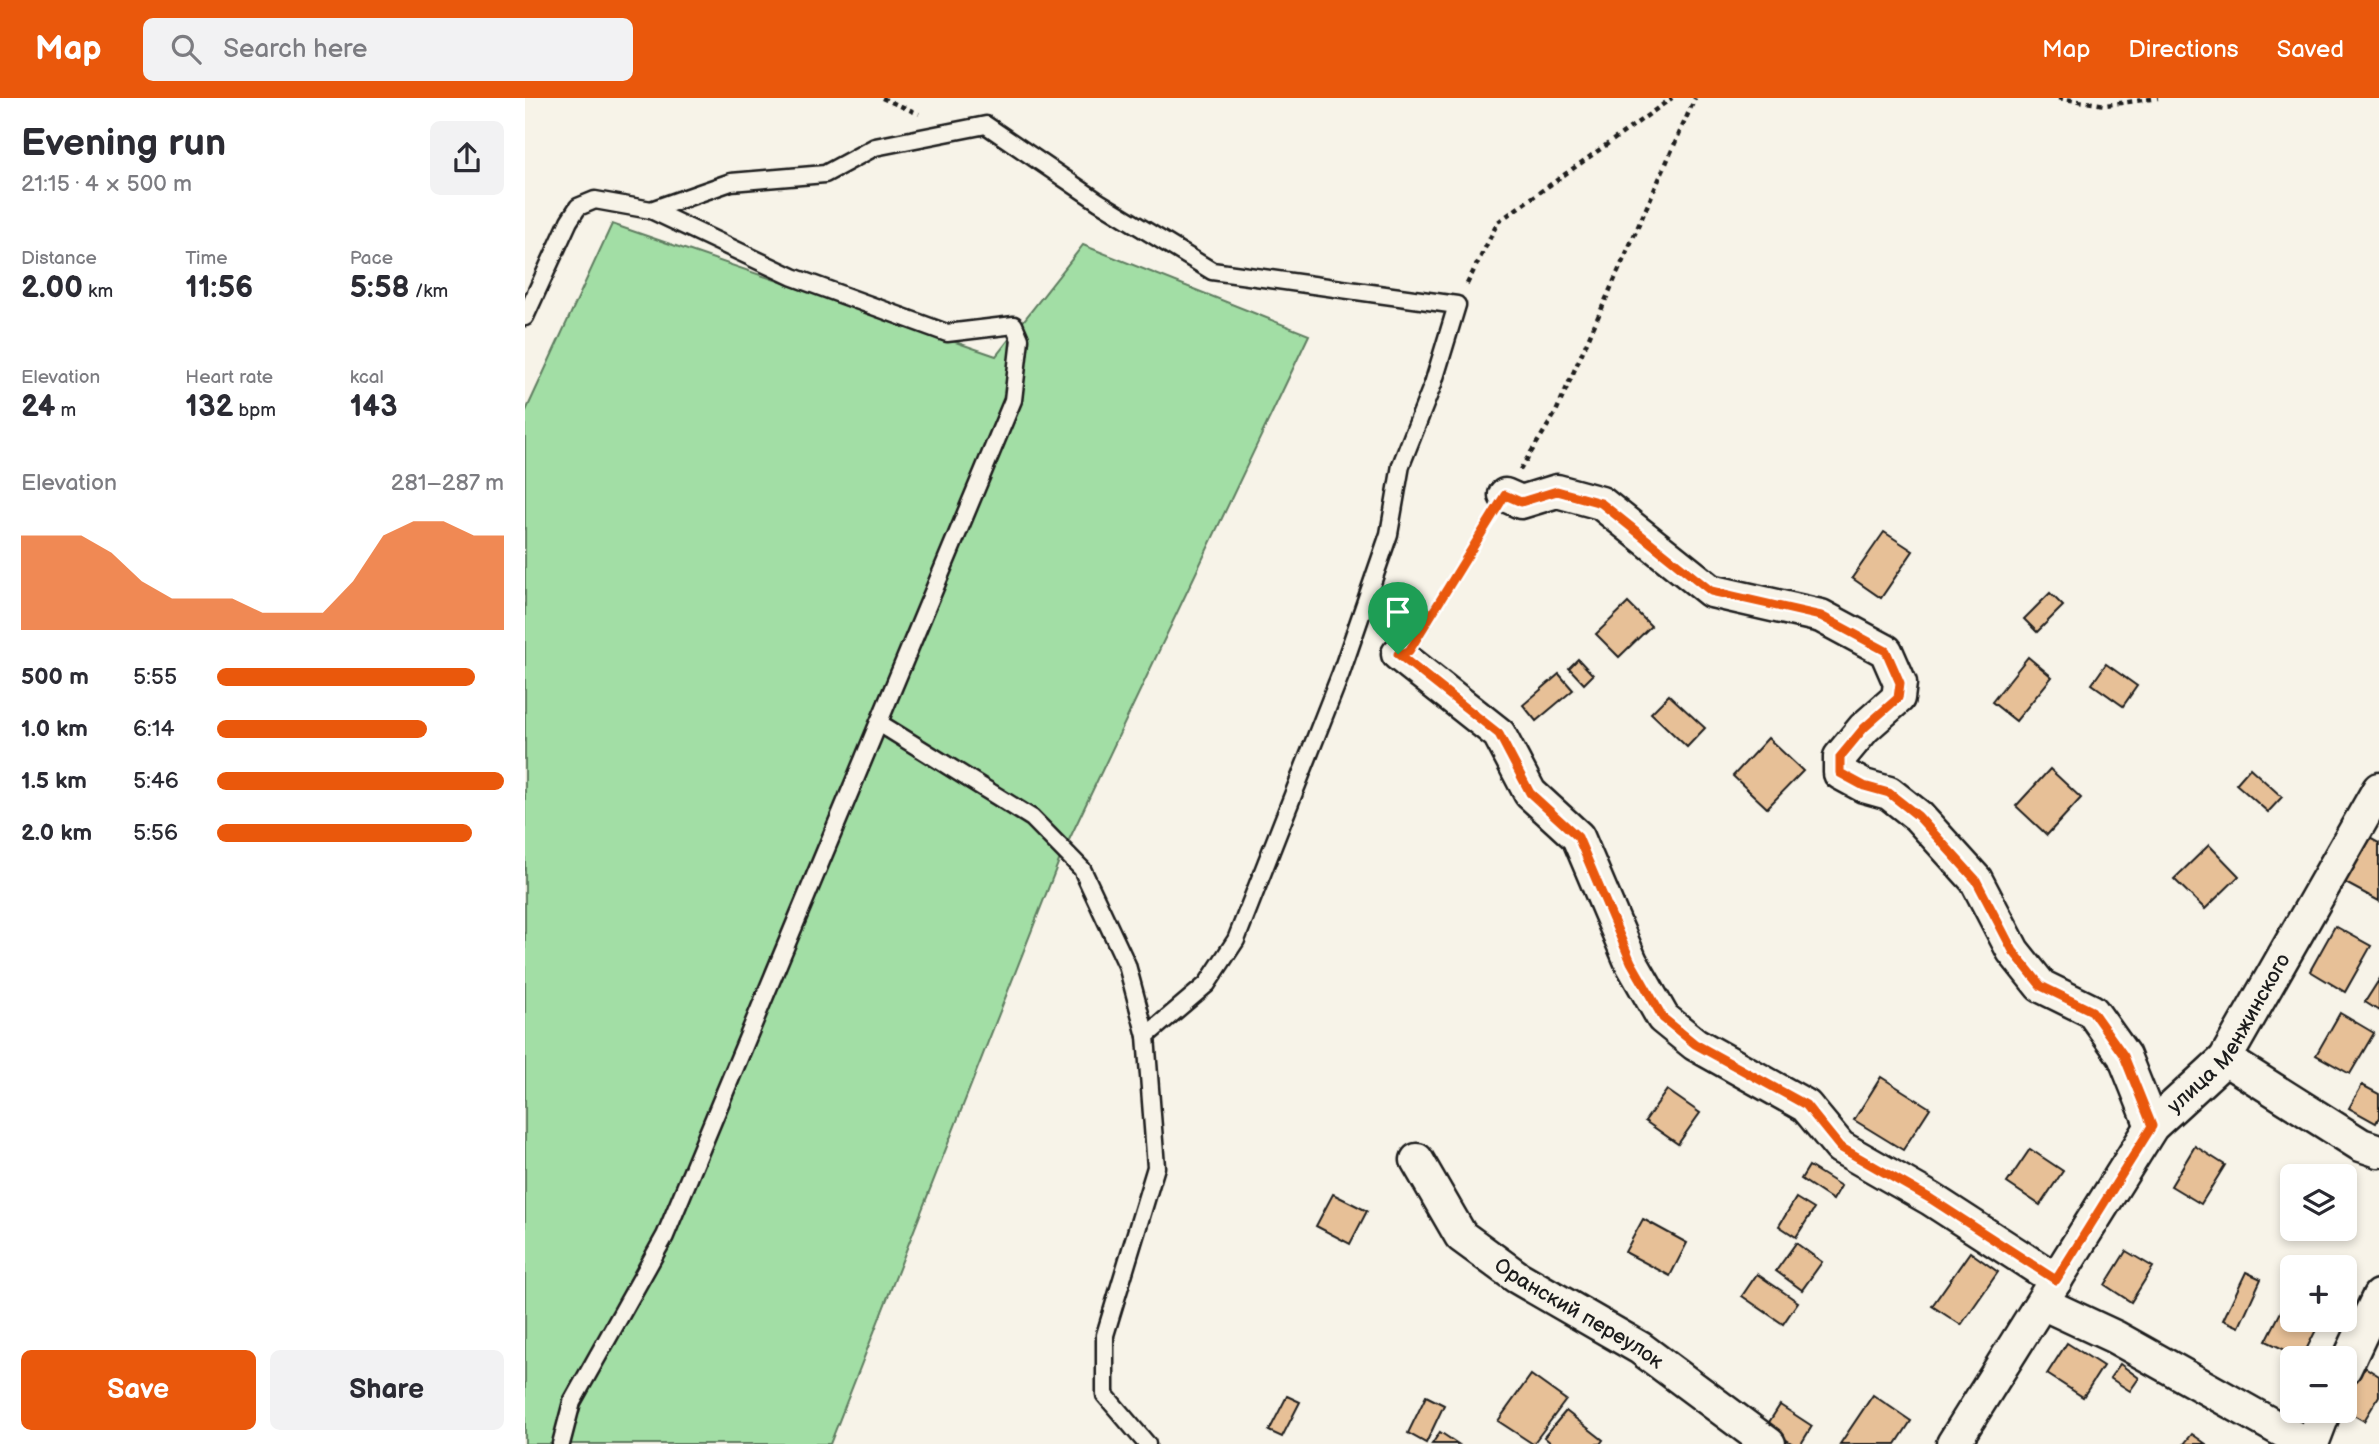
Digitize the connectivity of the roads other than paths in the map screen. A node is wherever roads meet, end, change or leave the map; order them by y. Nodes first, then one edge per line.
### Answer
1 (651, 210) junction
2 (525, 317) edge
3 (1505, 495) road end
4 (1398, 654) road end
5 (879, 723) junction
6 (2379, 789) edge
7 (1146, 1036) junction
8 (2225, 1059) junction
9 (2152, 1126) junction
10 (2379, 1151) edge
11 (1417, 1160) dead end
12 (2049, 1291) junction
13 (2379, 1296) edge
14 (2355, 1346) edge
15 (2320, 1423) edge
16 (561, 1444) edge
17 (1147, 1444) edge
18 (1769, 1444) edge
19 (1953, 1444) edge
20 (2306, 1444) edge
21 (2312, 1444) edge

1 - 2 lane
1 - 5 lane
1 - 7 lane
3 - 9 street
4 - 12 street
5 - 7 lane
5 - 16 lane
6 - 8 street, улица Менжинского
7 - 17 lane
8 - 9 street, улица Менжинского
8 - 10 street
9 - 12 street, улица Менжинского
11 - 18 street, Оранский переулок
12 - 19 street, улица Менжинского
12 - 20 street
13 - 14 street
15 - 21 street

